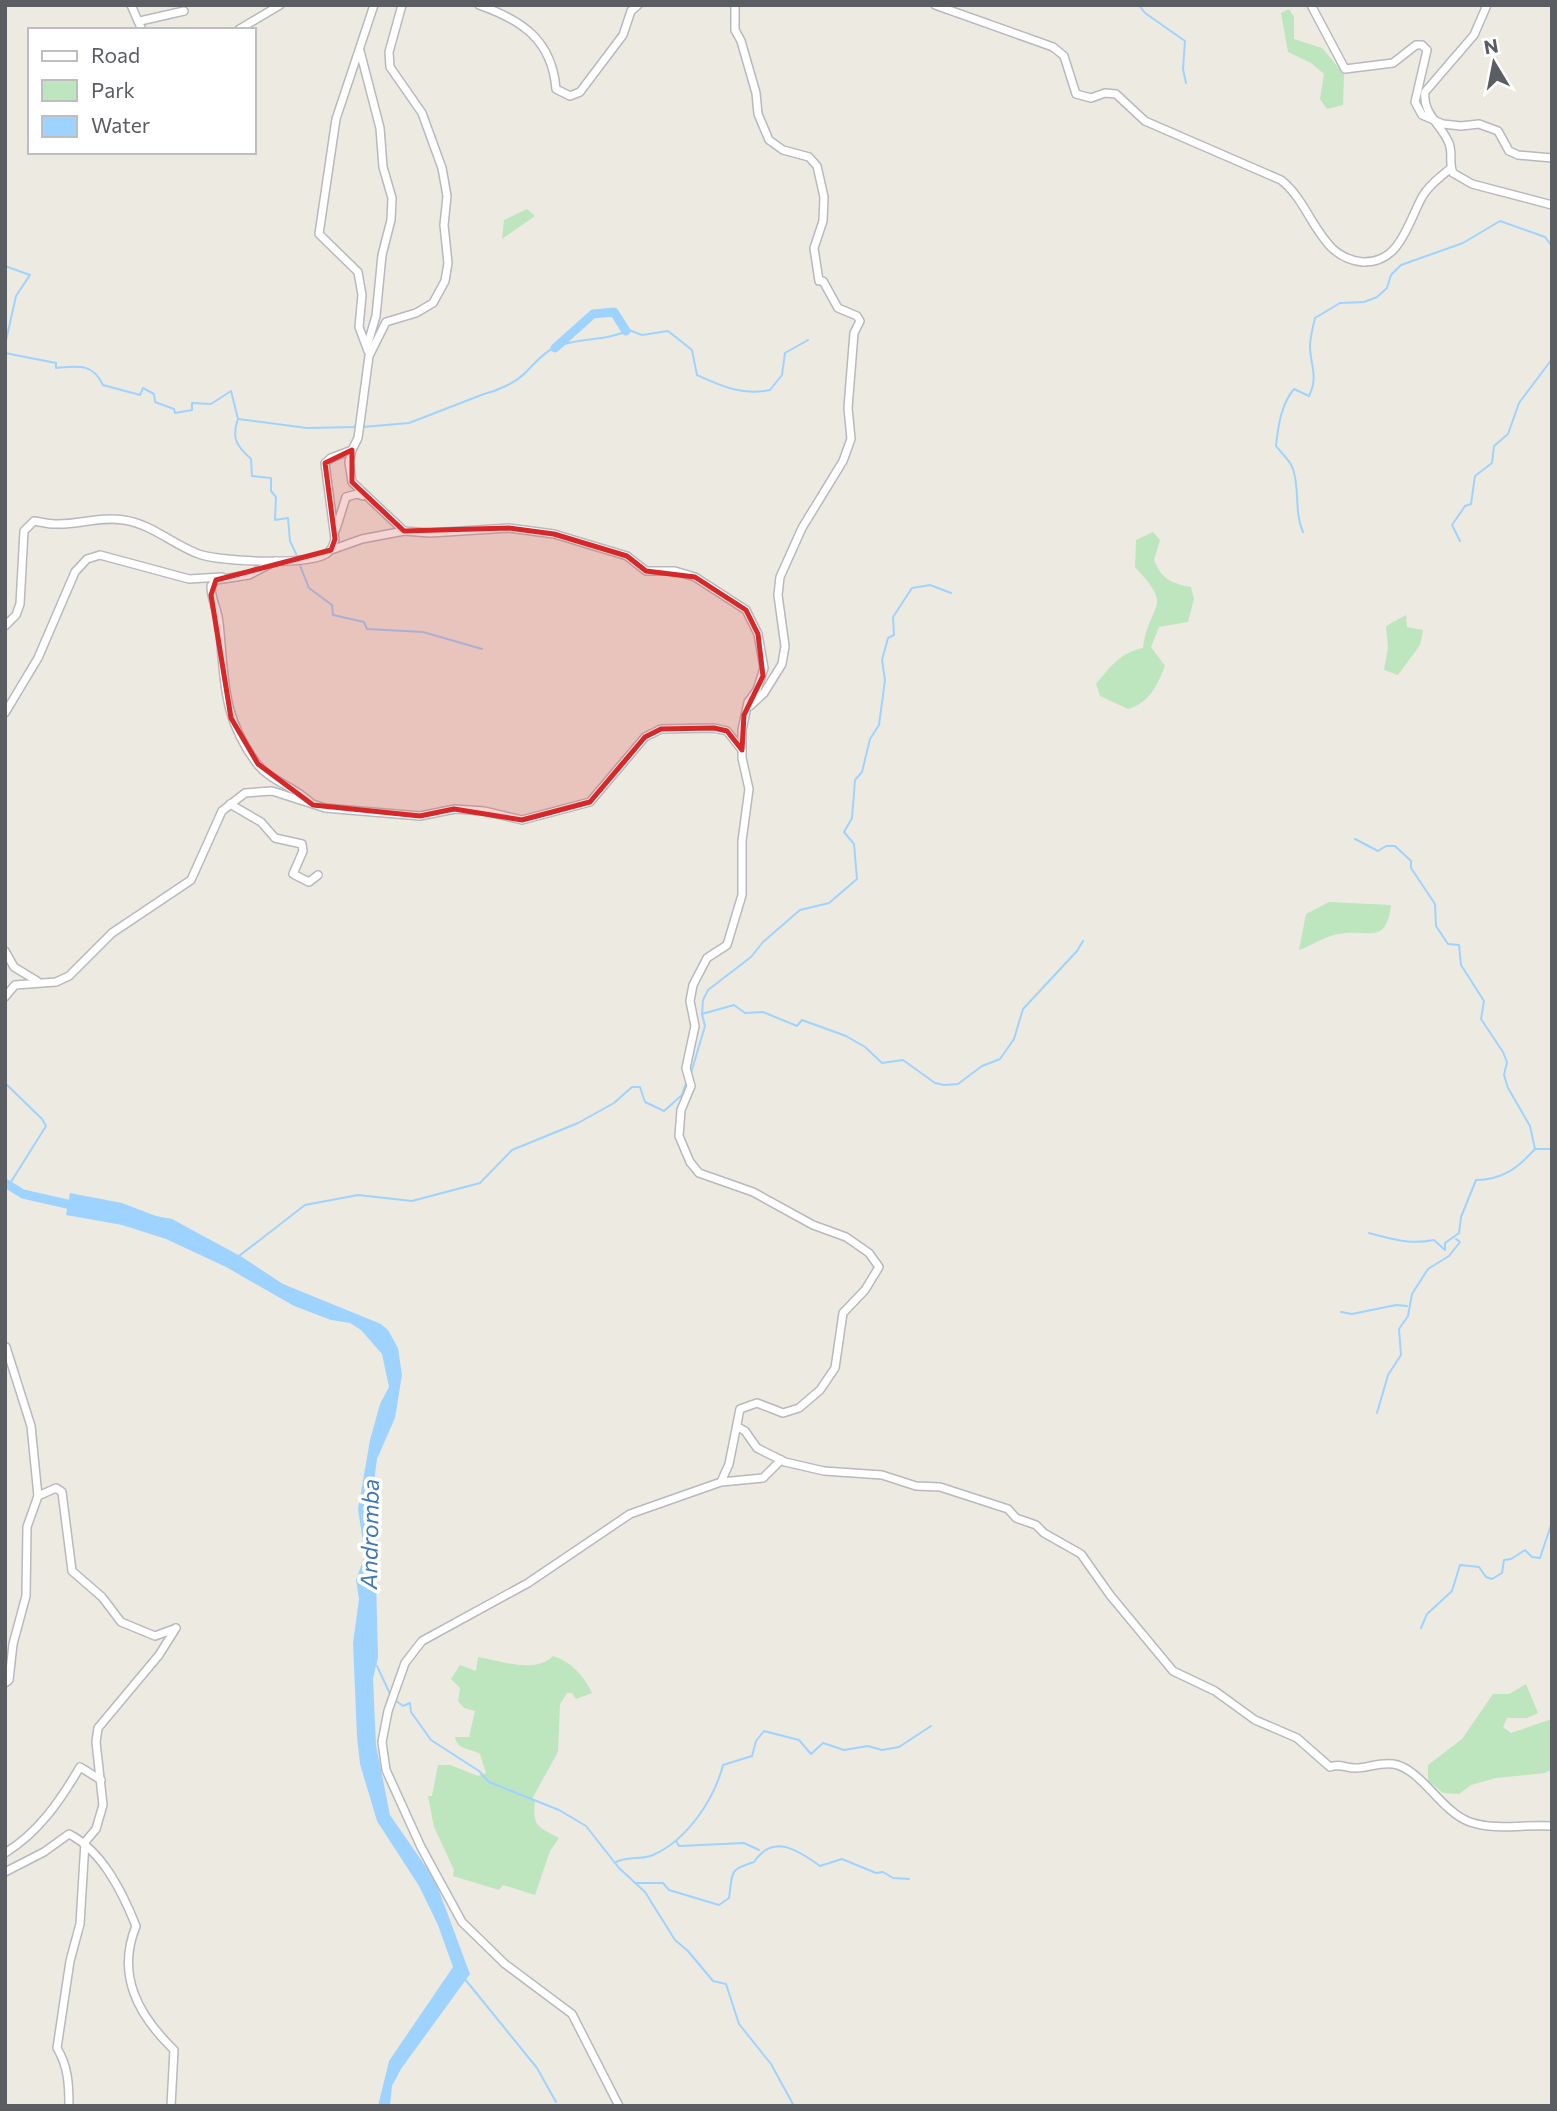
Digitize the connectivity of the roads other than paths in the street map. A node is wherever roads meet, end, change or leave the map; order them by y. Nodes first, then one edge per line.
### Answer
1 (131, 5) edge
2 (280, 5) edge
3 (374, 5) edge
4 (402, 5) edge
5 (479, 5) edge
6 (638, 5) edge
7 (735, 5) edge
8 (936, 5) edge
9 (1311, 5) edge
10 (1488, 5) edge
11 (184, 11) dead end
12 (141, 25) edge
13 (241, 28) edge
14 (360, 51) junction
15 (1433, 119) junction
16 (1552, 158) edge
17 (1451, 168) junction
18 (1552, 205) edge
19 (368, 343) junction
20 (369, 356) junction
21 (352, 450) junction
22 (364, 496) junction
23 (404, 531) junction
24 (335, 533) junction
25 (331, 550) junction
26 (276, 561) junction
27 (226, 578) junction
28 (5, 626) edge
29 (748, 707) junction
30 (5, 713) edge
31 (742, 750) junction
32 (230, 804) junction
33 (313, 805) junction
34 (318, 875) dead end
35 (5, 951) edge
36 (41, 983) junction
37 (5, 998) edge
38 (6, 1347) edge
39 (738, 1427) junction
40 (781, 1460) junction
41 (721, 1482) junction
42 (38, 1496) junction
43 (5, 1683) edge
44 (101, 1780) junction
45 (1552, 1826) edge
46 (85, 1842) junction
47 (5, 1853) edge
48 (5, 1872) edge
49 (69, 2106) edge
50 (171, 2106) edge
51 (619, 2106) edge

1 - 12 street
2 - 13 street
3 - 14 street
4 - 20 street
5 - 6 street
7 - 29 street
8 - 17 street
9 - 15 street
10 - 15 street
11 - 12 street
14 - 19 street
14 - 19 street
15 - 16 street
15 - 17 street
17 - 18 street
19 - 20 street
20 - 21 street
21 - 22 street
21 - 24 street
22 - 23 street
22 - 24 street
23 - 25 street
23 - 29 street
24 - 25 street
25 - 26 street
26 - 27 street
26 - 28 street
27 - 30 street
27 - 33 street
29 - 31 street
31 - 33 street
31 - 39 street
32 - 33 street
32 - 34 street
32 - 36 street
35 - 36 street
36 - 37 street
38 - 42 street
39 - 40 street
39 - 41 street
40 - 41 street
40 - 45 street
41 - 51 street
42 - 43 street
42 - 44 street
44 - 46 street
44 - 47 street
46 - 48 street
46 - 49 street
46 - 50 street

